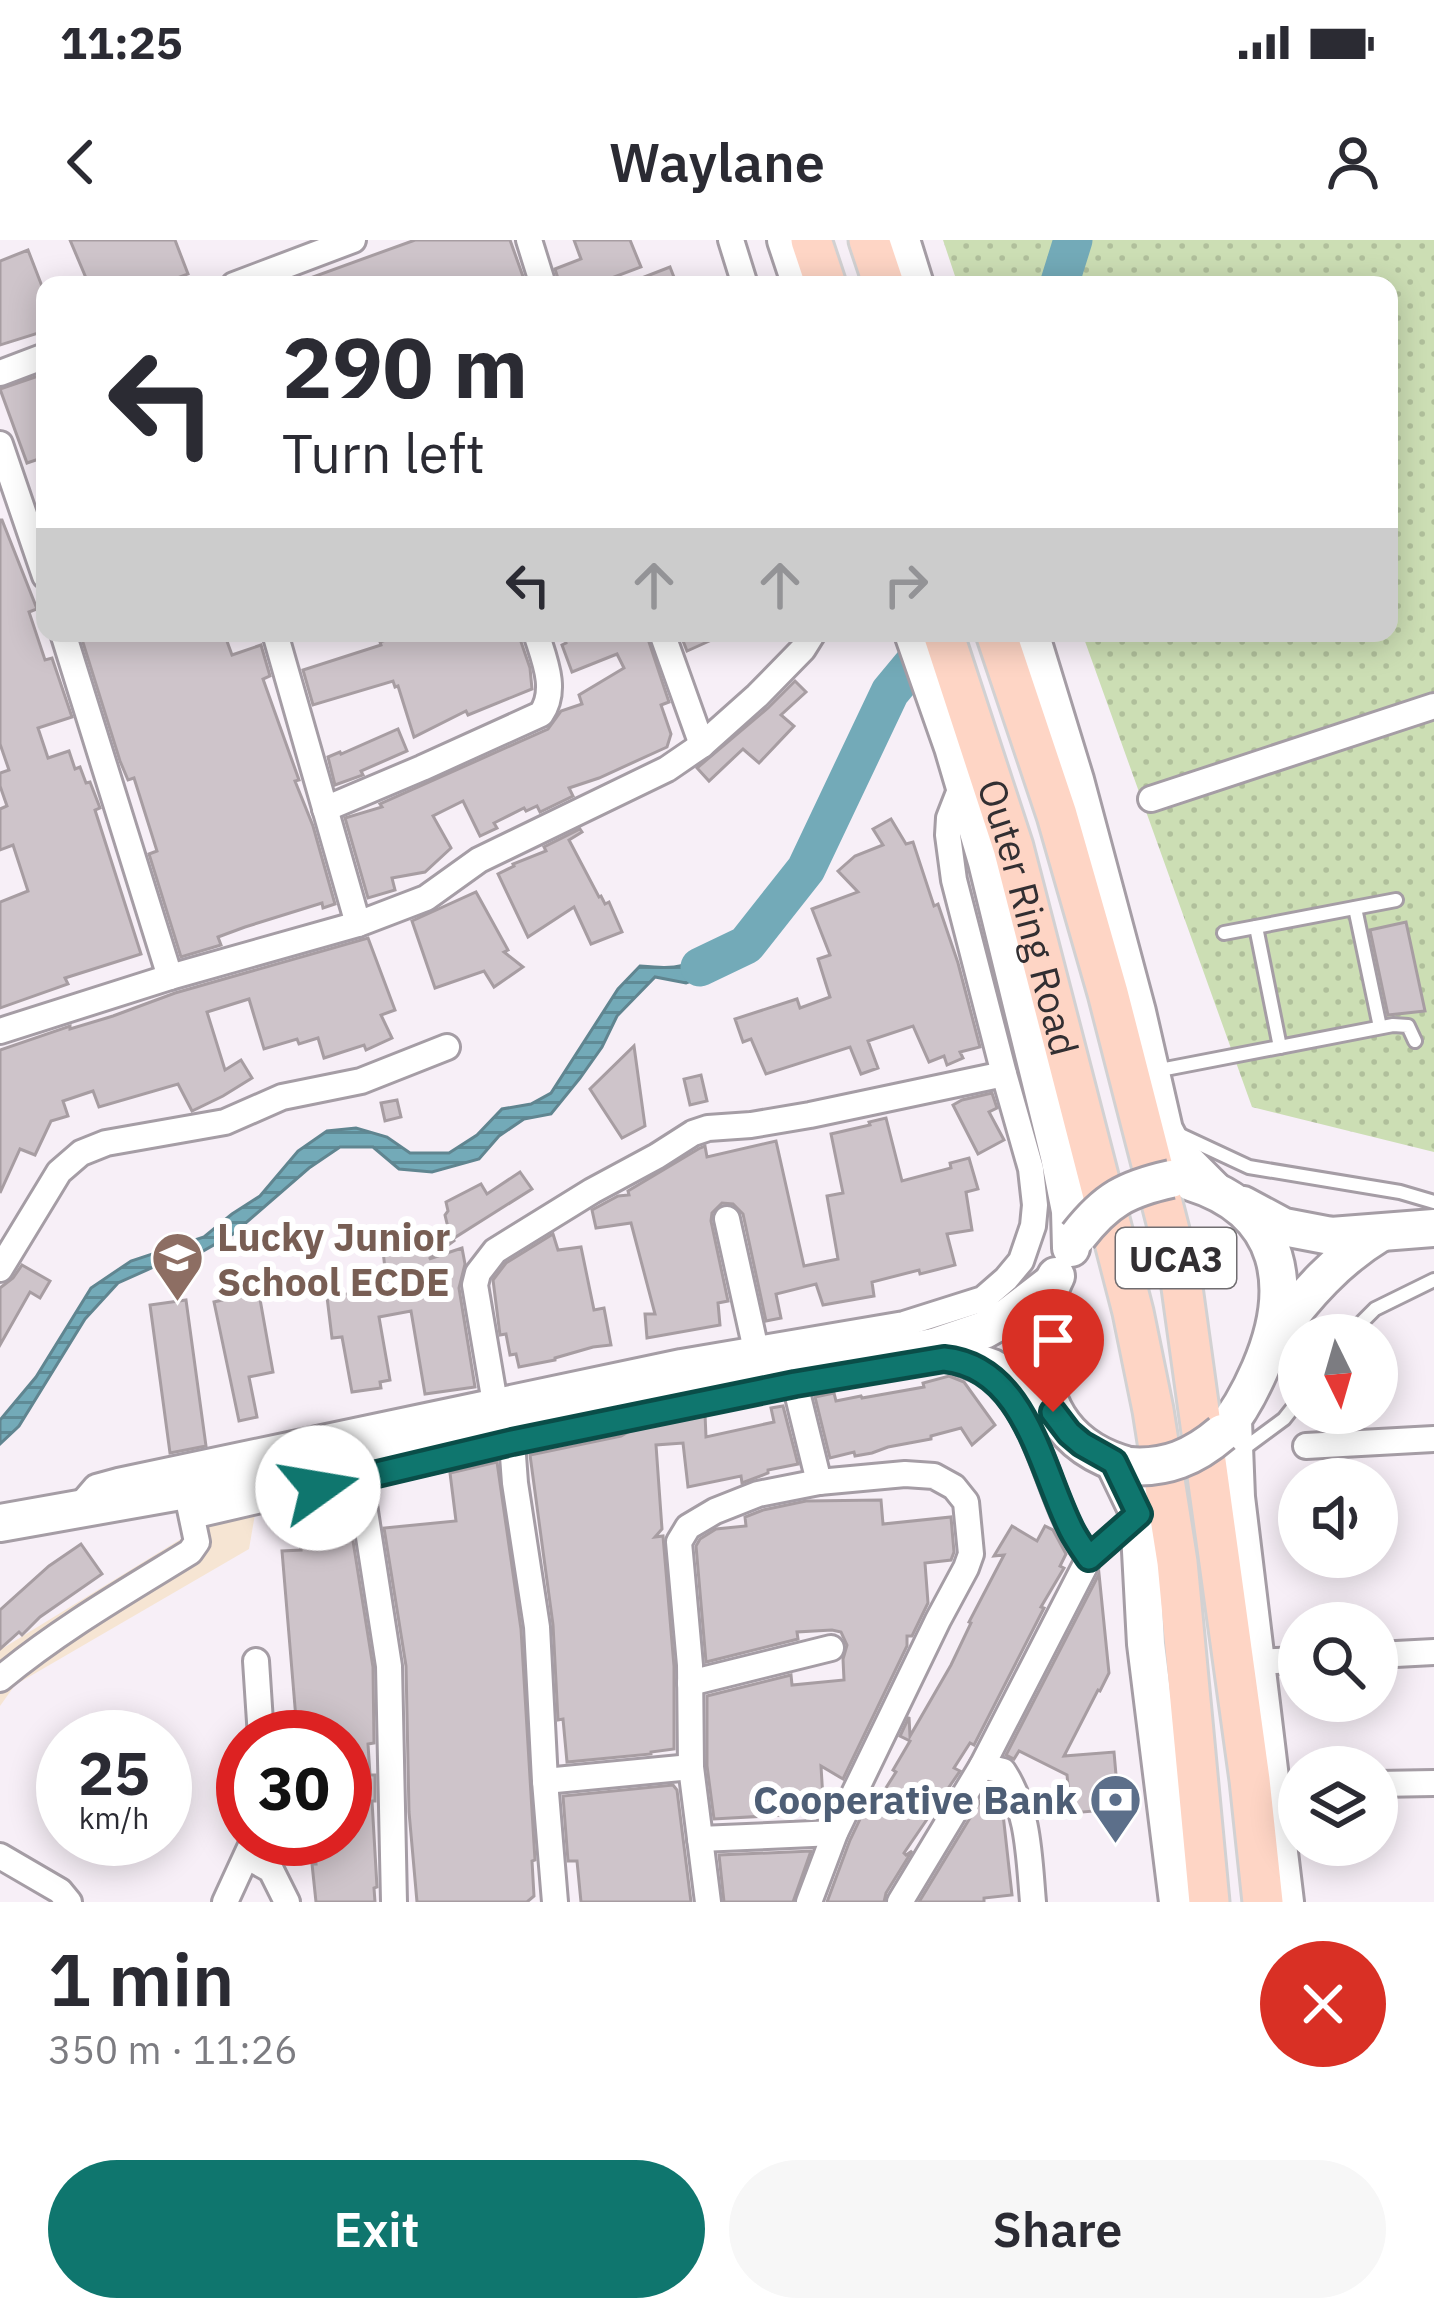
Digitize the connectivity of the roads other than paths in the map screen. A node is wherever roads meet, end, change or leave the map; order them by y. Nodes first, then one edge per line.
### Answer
1 (353, 240) edge
2 (529, 240) edge
3 (731, 240) edge
4 (786, 240) edge
5 (811, 240) edge
6 (869, 240) edge
7 (901, 240) edge
8 (258, 276) edge
9 (541, 276) edge
10 (742, 276) edge
11 (797, 276) edge
12 (823, 276) edge
13 (881, 276) edge
14 (912, 276) edge
15 (36, 360) edge
16 (0, 374) edge
17 (0, 444) edge
18 (36, 545) edge
19 (66, 642) edge
20 (278, 642) edge
21 (539, 642) edge
22 (665, 642) edge
23 (807, 642) edge
24 (918, 642) edge
25 (945, 642) edge
26 (999, 642) edge
27 (1033, 642) edge
28 (951, 700) junction
29 (1434, 706) edge
30 (702, 746) junction
31 (963, 782) junction
32 (1151, 799) dead end
33 (325, 808) junction
34 (1396, 900) dead end
35 (1355, 908) junction
36 (358, 924) junction
37 (1256, 927) junction
38 (1224, 933) dead end
39 (170, 977) junction
40 (1380, 1027) junction
41 (0, 1031) edge
42 (1415, 1041) dead end
43 (447, 1047) dead end
44 (1280, 1047) junction
45 (1151, 1072) junction
46 (1004, 1074) junction
47 (1164, 1130) junction
48 (1221, 1194) junction
49 (1434, 1202) edge
50 (727, 1219) dead end
51 (1434, 1228) edge
52 (1380, 1233) junction
53 (1074, 1242) junction
54 (0, 1269) edge
55 (1434, 1280) edge
56 (1052, 1283) junction
57 (1370, 1314) edge
58 (1274, 1338) junction
59 (934, 1347) junction
60 (756, 1350) junction
61 (795, 1384) junction
62 (1047, 1398) junction
63 (495, 1403) junction
64 (1278, 1421) edge
65 (1229, 1436) junction
66 (1434, 1439) edge
67 (512, 1442) junction
68 (1306, 1446) dead end
69 (1122, 1464) junction
70 (360, 1478) junction
71 (819, 1482) junction
72 (189, 1503) junction
73 (79, 1508) junction
74 (1139, 1514) junction
75 (0, 1523) edge
76 (1089, 1558) junction
77 (831, 1648) dead end
78 (1434, 1652) edge
79 (1398, 1654) edge
80 (256, 1661) dead end
81 (1278, 1661) edge
82 (1255, 1663) junction
83 (0, 1679) edge
84 (690, 1683) junction
85 (259, 1710) edge
86 (1278, 1761) edge
87 (982, 1766) junction
88 (691, 1767) junction
89 (545, 1781) junction
90 (1434, 1783) edge
91 (1398, 1784) edge
92 (836, 1833) junction
93 (700, 1839) junction
94 (0, 1856) edge
95 (242, 1866) edge
96 (268, 1866) edge
97 (1285, 1866) edge
98 (69, 1902) edge
99 (225, 1902) edge
100 (287, 1902) edge
101 (394, 1902) edge
102 (555, 1902) edge
103 (708, 1902) edge
104 (809, 1902) edge
105 (900, 1902) edge
106 (1033, 1902) edge
107 (1178, 1902) edge
108 (1209, 1902) edge
109 (1263, 1902) edge
110 (1285, 1902) edge

1 - 8 street
2 - 9 street
3 - 10 street
4 - 11 main road
5 - 12 main road
6 - 13 main road
7 - 14 main road
15 - 16 street
17 - 18 street
19 - 39 street
20 - 33 street
21 - 33 street
22 - 30 street
23 - 30 street
24 - 28 main road, UCA3
25 - 28 main road, Outer Ring Road / UCA3
26 - 109 main road, Outer Ring Road / UCA3
27 - 45 main road, Outer Ring Road
28 - 31 main road, Outer Ring Road / UCA3
28 - 108 main road, Outer Ring Road / UCA3
29 - 32 street
30 - 36 street
31 - 46 street
31 - 53 main road, Outer Ring Road / UCA3
33 - 36 street
34 - 35 lane
35 - 37 lane
35 - 40 lane
36 - 39 street
37 - 38 lane
37 - 44 lane
39 - 41 street
40 - 42 lane
40 - 44 lane
43 - 54 street
44 - 45 lane
45 - 47 main road, Outer Ring Road
46 - 60 street
46 - 63 street
47 - 48 main road, Outer Ring Road
47 - 49 lane
48 - 52 main road
48 - 53 main road, bridge
48 - 58 main road, Outer Ring Road
50 - 60 street
51 - 52 main road
52 - 58 main road
53 - 56 main road
55 - 57 lane
56 - 59 main road
56 - 62 main road
58 - 65 main road, Outer Ring Road
59 - 62 main road
59 - 72 main road
60 - 63 street
61 - 67 street
61 - 71 street
61 - 76 street
62 - 69 main road
63 - 73 street
64 - 65 lane
65 - 69 main road, bridge
65 - 82 main road
66 - 68 street
67 - 70 street
67 - 89 street
69 - 74 main road
70 - 72 street
70 - 101 street
71 - 84 street
71 - 92 street
72 - 73 main road
72 - 83 street
73 - 75 main road
74 - 76 street
74 - 107 main road
76 - 87 street
77 - 84 street
78 - 79 street
80 - 85 street
81 - 82 street
82 - 86 main road
84 - 88 street
87 - 105 street
87 - 106 street
88 - 89 street
88 - 93 street
89 - 102 street
90 - 91 street
92 - 93 street
92 - 104 street
93 - 103 street
94 - 98 street
95 - 99 street
96 - 100 street
97 - 110 main road

